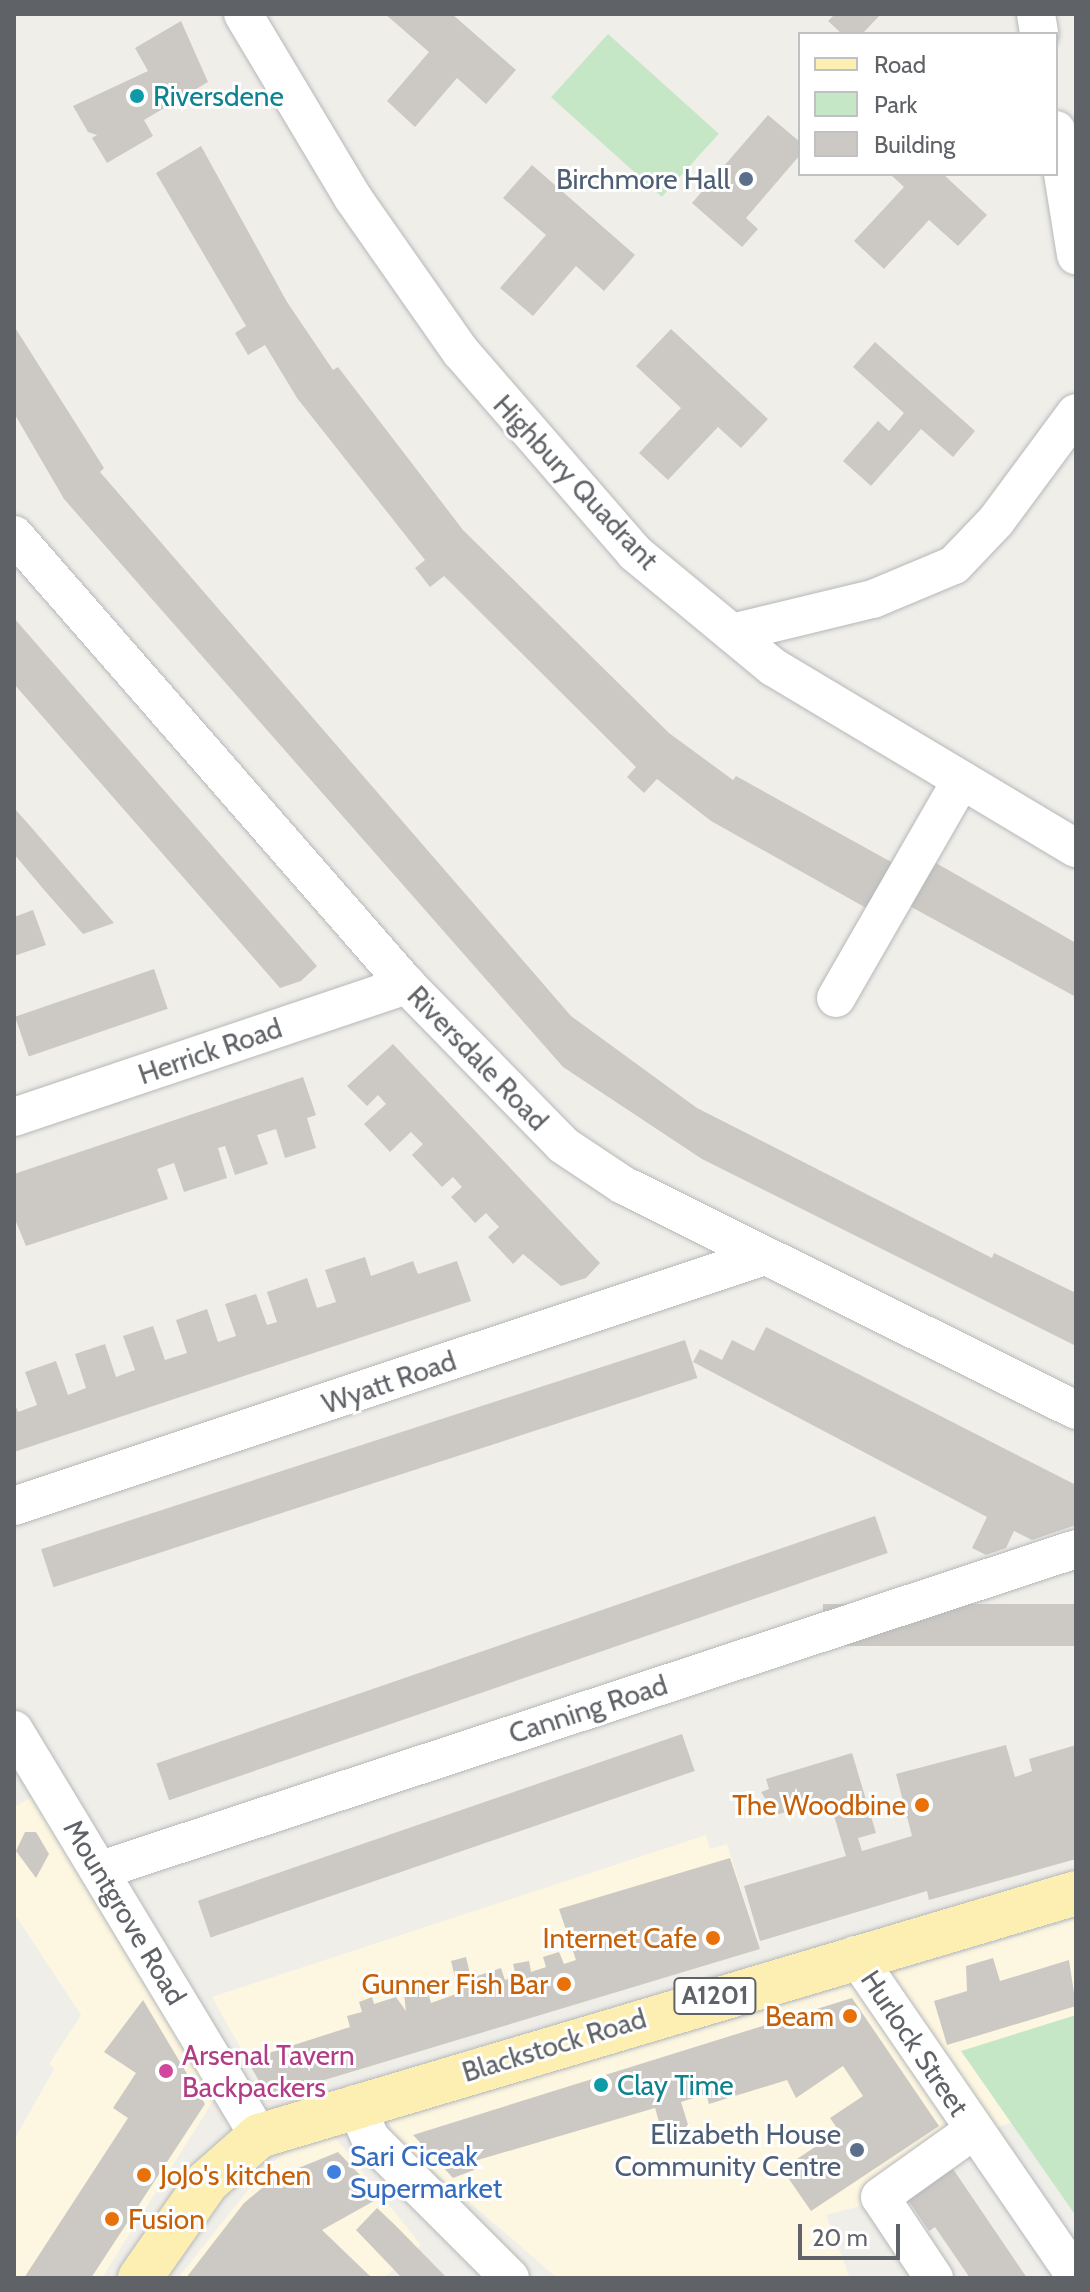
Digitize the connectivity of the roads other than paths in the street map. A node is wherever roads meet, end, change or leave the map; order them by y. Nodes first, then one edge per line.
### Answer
1 (243, 14) edge
2 (1058, 139) edge
3 (1070, 193) edge
4 (1076, 255) edge
5 (1076, 413) edge
6 (14, 535) edge
7 (732, 633) junction
8 (960, 782) junction
9 (1076, 848) edge
10 (407, 985) junction
11 (836, 998) dead end
12 (14, 1117) edge
13 (764, 1256) junction
14 (1076, 1410) edge
15 (14, 1506) edge
16 (1076, 1549) edge
17 (18, 1750) edge
18 (101, 1870) junction
19 (1076, 1893) edge
20 (855, 1955) junction
21 (355, 2104) junction
22 (974, 2130) junction
23 (259, 2136) junction
24 (1076, 2276) edge
25 (140, 2278) edge
26 (510, 2278) edge
27 (934, 2278) edge

1 - 7 street, Highbury Quadrant
2 - 3 street
3 - 4 street
5 - 7 street
6 - 10 street, Riversdale Road
7 - 8 street, Highbury Quadrant
8 - 9 street, Highbury Quadrant
8 - 11 street
10 - 12 street, Herrick Road
10 - 13 street, Riversdale Road
13 - 14 street, Riversdale Road
13 - 15 street, Wyatt Road
16 - 18 street, Canning Road
17 - 18 street, Mountgrove Road
18 - 23 street, Mountgrove Road
19 - 20 main road, Blackstock Road / A1201
20 - 21 main road, Blackstock Road / A1201
20 - 22 street, Hurlock Street
21 - 23 main road, Blackstock Road / A1201
21 - 26 street
22 - 24 street, Hurlock Street
22 - 27 street, Hurlock Street
23 - 25 main road, Blackstock Road / A1201

